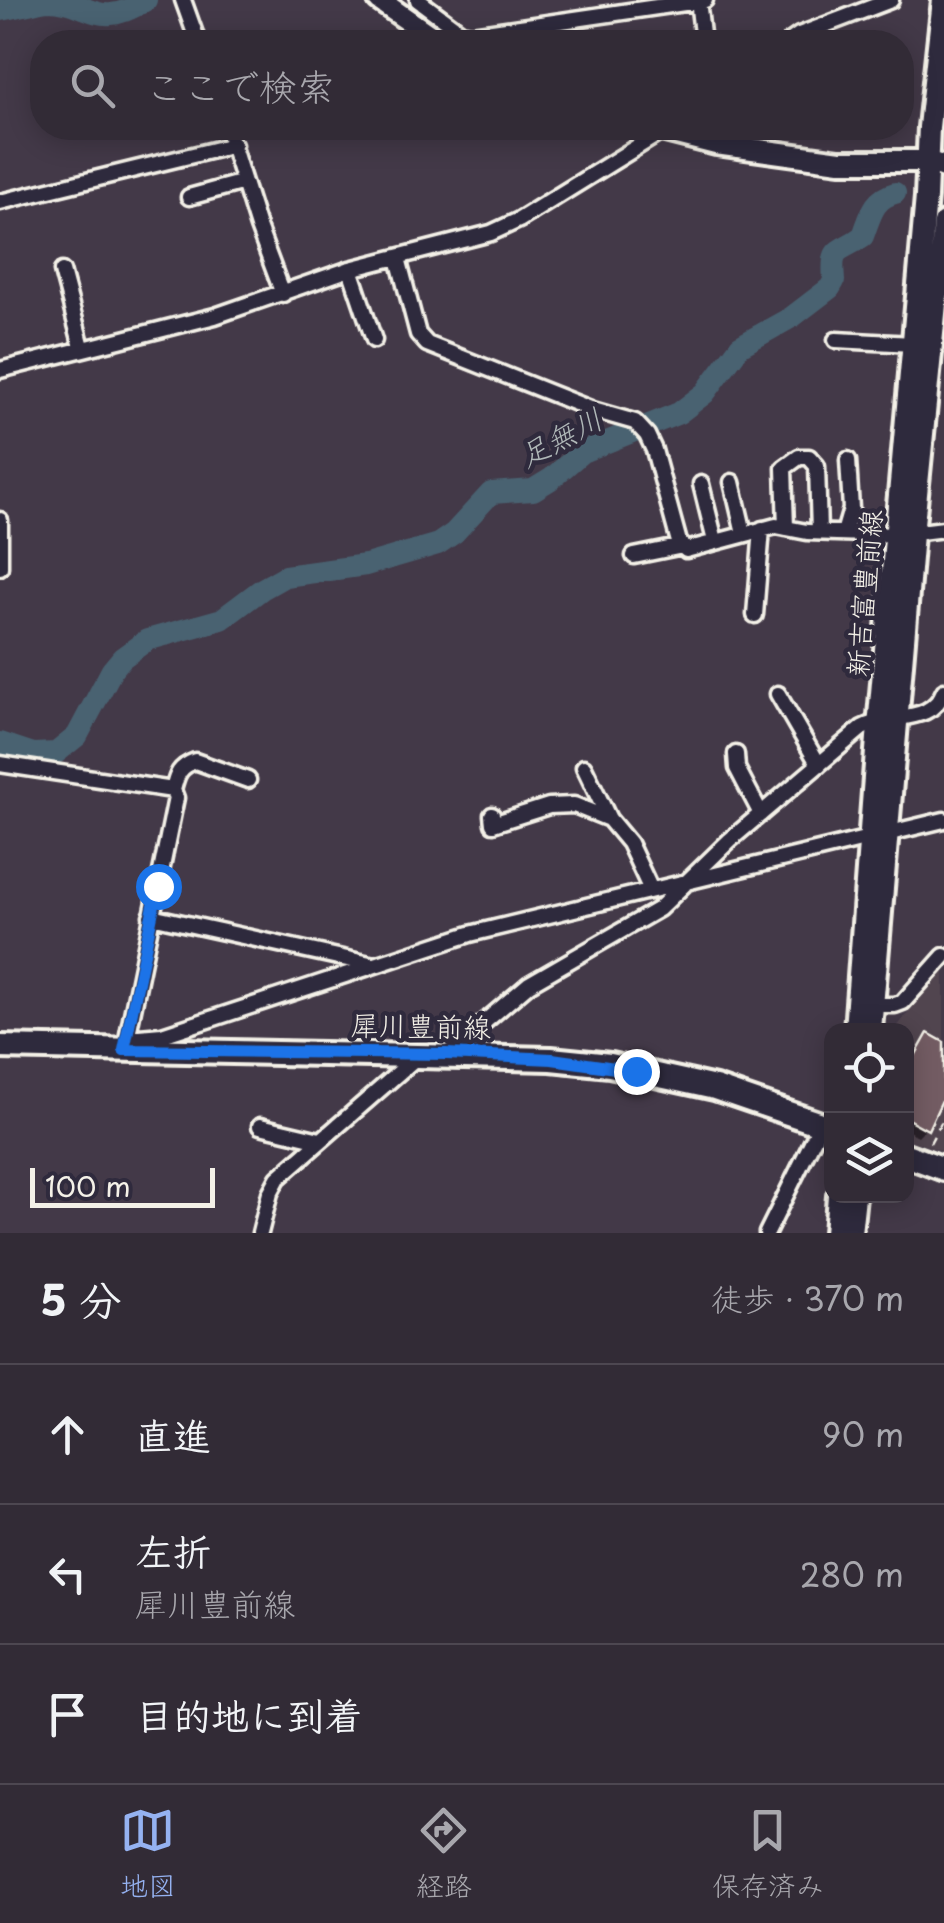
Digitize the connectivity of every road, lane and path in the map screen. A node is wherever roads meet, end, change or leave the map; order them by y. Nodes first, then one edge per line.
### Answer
1 (183, 0) edge
2 (379, 0) edge
3 (418, 0) edge
4 (701, 0) edge
5 (892, 0) edge
6 (942, 0) edge
7 (194, 30) edge
8 (418, 30) edge
9 (449, 30) edge
10 (499, 30) edge
11 (702, 30) edge
12 (814, 30) edge
13 (232, 140) edge
14 (643, 140) edge
15 (702, 140) edge
16 (234, 145) junction
17 (939, 160) edge
18 (244, 182) junction
19 (188, 197) dead end
20 (0, 202) edge
21 (944, 223) edge
22 (398, 258) junction
23 (350, 269) junction
24 (62, 271) dead end
25 (283, 294) junction
26 (374, 340) dead end
27 (836, 340) dead end
28 (930, 345) edge
29 (82, 347) junction
30 (0, 370) edge
31 (848, 460) dead end
32 (732, 482) dead end
33 (701, 484) dead end
34 (0, 520) edge
35 (786, 528) junction
36 (762, 529) junction
37 (944, 529) edge
38 (819, 532) junction
39 (744, 533) junction
40 (844, 533) junction
41 (904, 534) junction
42 (715, 541) junction
43 (683, 546) junction
44 (634, 556) dead end
45 (0, 566) edge
46 (755, 614) dead end
47 (944, 691) edge
48 (778, 694) dead end
49 (888, 718) junction
50 (736, 754) dead end
51 (0, 764) edge
52 (820, 764) junction
53 (584, 766) dead end
54 (248, 780) dead end
55 (173, 790) junction
56 (762, 814) junction
57 (492, 815) dead end
58 (609, 819) junction
59 (944, 820) edge
60 (879, 836) junction
61 (687, 882) junction
62 (651, 890) junction
63 (151, 916) junction
64 (944, 956) edge
65 (374, 965) junction
66 (874, 1004) junction
67 (856, 1023) edge
68 (872, 1023) edge
69 (126, 1044) junction
70 (0, 1047) edge
71 (447, 1054) junction
72 (419, 1055) junction
73 (944, 1117) edge
74 (824, 1125) edge
75 (260, 1126) dead end
76 (824, 1130) edge
77 (320, 1140) junction
78 (917, 1152) edge
79 (944, 1169) edge
80 (837, 1203) edge
81 (854, 1203) edge
82 (260, 1233) edge
83 (767, 1233) edge
84 (834, 1233) edge
85 (852, 1233) edge

1 - 7 street
2 - 8 main road
3 - 9 street
4 - 10 street
4 - 11 street
5 - 12 street
6 - 17 main road, 新吉富豊前線
13 - 16 street
14 - 22 street
15 - 17 main road
16 - 18 street
16 - 20 street
17 - 28 main road, 新吉富豊前線
18 - 19 street
18 - 25 street
21 - 28 main road, 新吉富豊前線
22 - 23 street
22 - 43 street
23 - 25 street
23 - 26 street
24 - 29 street
25 - 29 street
27 - 28 street
28 - 41 main road, 新吉富豊前線
29 - 30 street
31 - 40 street
32 - 39 street
33 - 42 street
34 - 45 street
35 - 36 street
35 - 38 street
35 - 38 street
36 - 39 street
36 - 46 street
37 - 41 street
38 - 40 street
39 - 42 street
40 - 41 street
41 - 49 main road, 新吉富豊前線
42 - 43 street
43 - 44 street
47 - 49 street
48 - 52 street
49 - 52 street
49 - 60 main road, 新吉富豊前線
50 - 56 street
51 - 55 street
52 - 56 street
53 - 58 street
54 - 55 street
55 - 63 street
56 - 61 street
57 - 58 street
58 - 62 street
59 - 60 street
60 - 61 street
60 - 66 main road, 新吉富豊前線
60 - 67 main road, 新吉富豊前線
61 - 62 street
61 - 71 street
62 - 65 street
63 - 65 street
63 - 69 street
64 - 66 street
65 - 69 street
66 - 68 main road, 新吉富豊前線
69 - 70 main road, 犀川豊前線
69 - 72 main road, 犀川豊前線
71 - 72 main road, 犀川豊前線
71 - 74 main road, 犀川豊前線
72 - 77 street
73 - 78 path
75 - 77 street
76 - 83 street
77 - 82 street
78 - 79 main road
80 - 84 main road
81 - 85 main road

